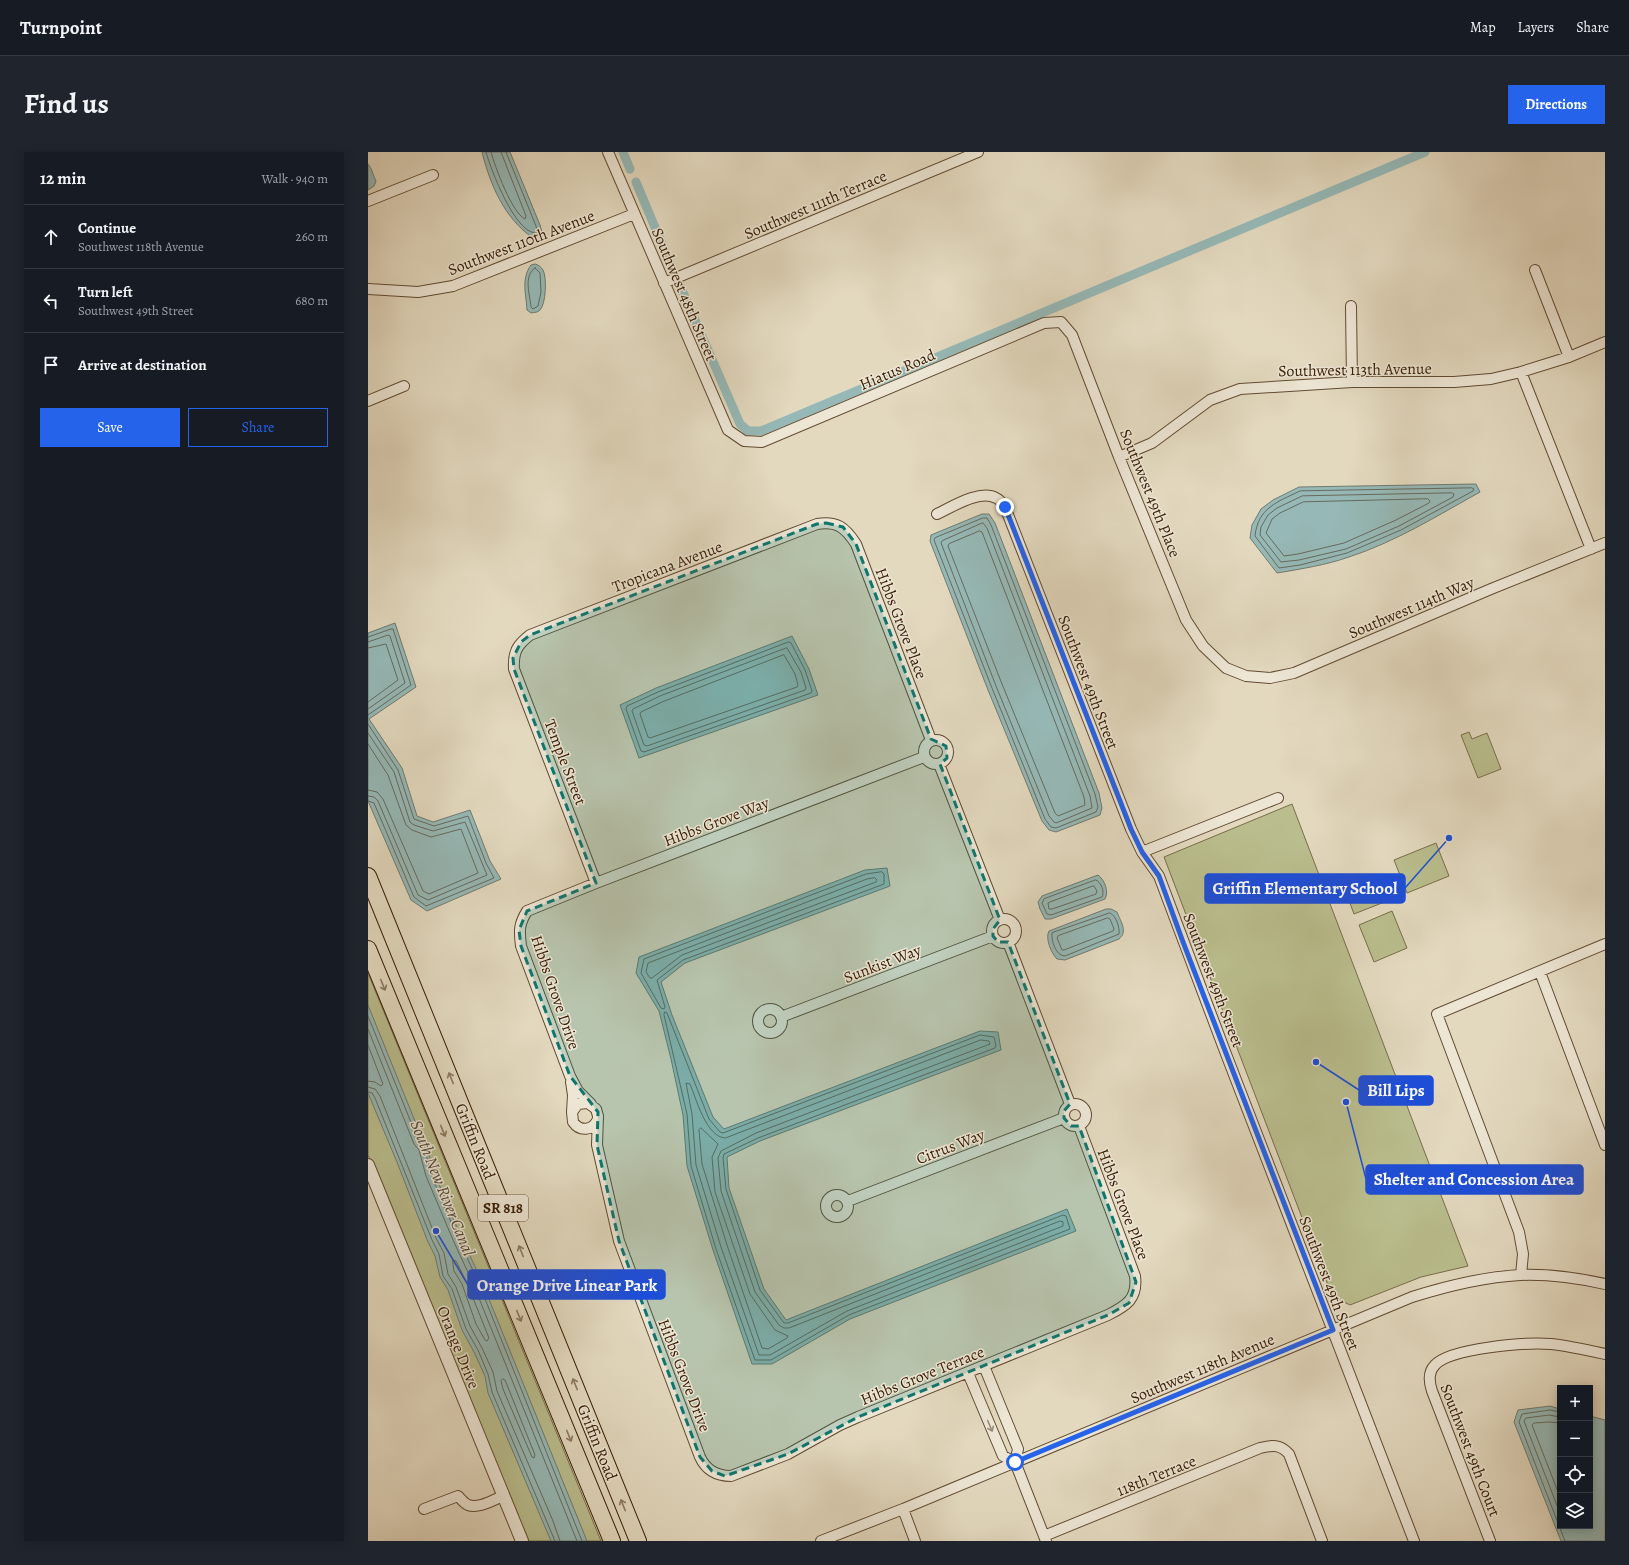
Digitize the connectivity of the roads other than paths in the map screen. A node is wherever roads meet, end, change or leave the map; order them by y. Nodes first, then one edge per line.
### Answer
1 (608, 152) edge
2 (978, 152) edge
3 (433, 175) dead end
4 (368, 201) edge
5 (634, 214) junction
6 (1535, 270) dead end
7 (664, 283) junction
8 (368, 289) edge
9 (1352, 306) dead end
10 (1060, 322) joint
11 (1605, 342) edge
12 (1569, 357) junction
13 (1521, 372) junction
14 (1352, 382) junction
15 (404, 386) dead end
16 (368, 401) edge
17 (744, 441) joint
18 (1119, 457) junction
19 (937, 514) dead end
20 (836, 524) joint
21 (1605, 543) edge
22 (1591, 549) junction
23 (516, 650) joint
24 (1226, 668) joint
25 (931, 740) junction
26 (924, 757) junction
27 (940, 764) junction
28 (1278, 798) dead end
29 (1142, 852) junction
30 (368, 876) edge
31 (596, 883) junction
32 (523, 918) joint
33 (1000, 920) junction
34 (993, 936) junction
35 (1008, 942) junction
36 (1605, 944) edge
37 (368, 949) edge
38 (1540, 972) junction
39 (781, 1017) dead end
40 (570, 1076) junction
41 (591, 1104) junction
42 (1070, 1104) junction
43 (572, 1112) junction
44 (1064, 1118) junction
45 (598, 1119) junction
46 (1079, 1126) junction
47 (577, 1127) junction
48 (1605, 1145) edge
49 (368, 1165) edge
50 (601, 1166) junction
51 (848, 1201) dead end
52 (1521, 1275) junction
53 (1605, 1284) edge
54 (1134, 1293) joint
55 (1333, 1330) junction
56 (1605, 1354) edge
57 (984, 1366) junction
58 (968, 1373) junction
59 (1015, 1462) junction
60 (716, 1474) joint
61 (503, 1496) junction
62 (424, 1509) dead end
63 (903, 1509) junction
64 (1045, 1539) edge
65 (522, 1541) edge
66 (612, 1541) edge
67 (638, 1541) edge
68 (821, 1541) edge
69 (916, 1541) edge
70 (1322, 1541) edge
71 (1414, 1541) edge
72 (1490, 1541) edge

1 - 5 street, Southwest 48th Street
2 - 7 street, Southwest 111th Terrace
3 - 4 street
5 - 7 street, Southwest 48th Street
5 - 8 street, Southwest 110th Avenue
6 - 12 street
7 - 17 street, Southwest 48th Street
9 - 14 street
10 - 17 street, Hiatus Road
10 - 18 street, Southwest 49th Place
11 - 12 street, Southwest 113th Avenue
12 - 13 street, Southwest 113th Avenue
13 - 14 street, Southwest 113th Avenue
13 - 22 street
14 - 18 street, Southwest 113th Avenue
15 - 16 street
18 - 24 street, Southwest 49th Place
19 - 29 street, Southwest 49th Street
20 - 23 street, Tropicana Avenue
20 - 25 street, Hibbs Grove Place
21 - 22 street, Southwest 114th Way
22 - 24 street, Southwest 114th Way
23 - 31 street, Temple Street
25 - 26 street
25 - 27 street
26 - 27 street
26 - 31 street, Hibbs Grove Way
27 - 33 street
28 - 29 street
29 - 55 street, Southwest 49th Street
67 -> 30 main road, Griffin Road / SR 818
31 - 32 street, Hibbs Grove Way
32 - 40 street, Hibbs Grove Drive
33 - 34 street
33 - 35 street
34 - 35 street
34 - 39 street, Sunkist Way
35 - 42 street
36 - 38 street
37 -> 66 main road, Griffin Road / SR 818
38 - 48 street
38 - 52 street
40 - 41 street, Hibbs Grove Drive
40 - 43 street, Hibbs Grove Drive
41 - 43 street
41 - 45 street
42 - 44 street
42 - 46 street
43 - 47 street
44 - 46 street
44 - 51 street, Citrus Way
45 - 47 street
45 - 50 street, Hibbs Grove Drive
46 - 54 street, Hibbs Grove Place
47 - 50 street, Hibbs Grove Drive
49 - 61 street, Orange Drive
50 - 60 street, Hibbs Grove Drive
52 - 53 street, Southwest 118th Avenue
52 - 55 street, Southwest 118th Avenue
54 - 57 street, Hibbs Grove Terrace
55 - 59 street, Southwest 118th Avenue
55 - 71 street, Southwest 49th Street
56 - 72 street, Southwest 49th Court
57 - 58 street, Hibbs Grove Terrace
57 - 59 street
58 -> 59 street
58 - 60 street, Hibbs Grove Terrace
59 - 63 street, Southwest 118th Avenue
59 - 64 street
61 - 62 street
61 - 65 street, Orange Drive
63 - 68 street, Southwest 118th Avenue
63 - 69 street
64 - 70 street, 118th Terrace

